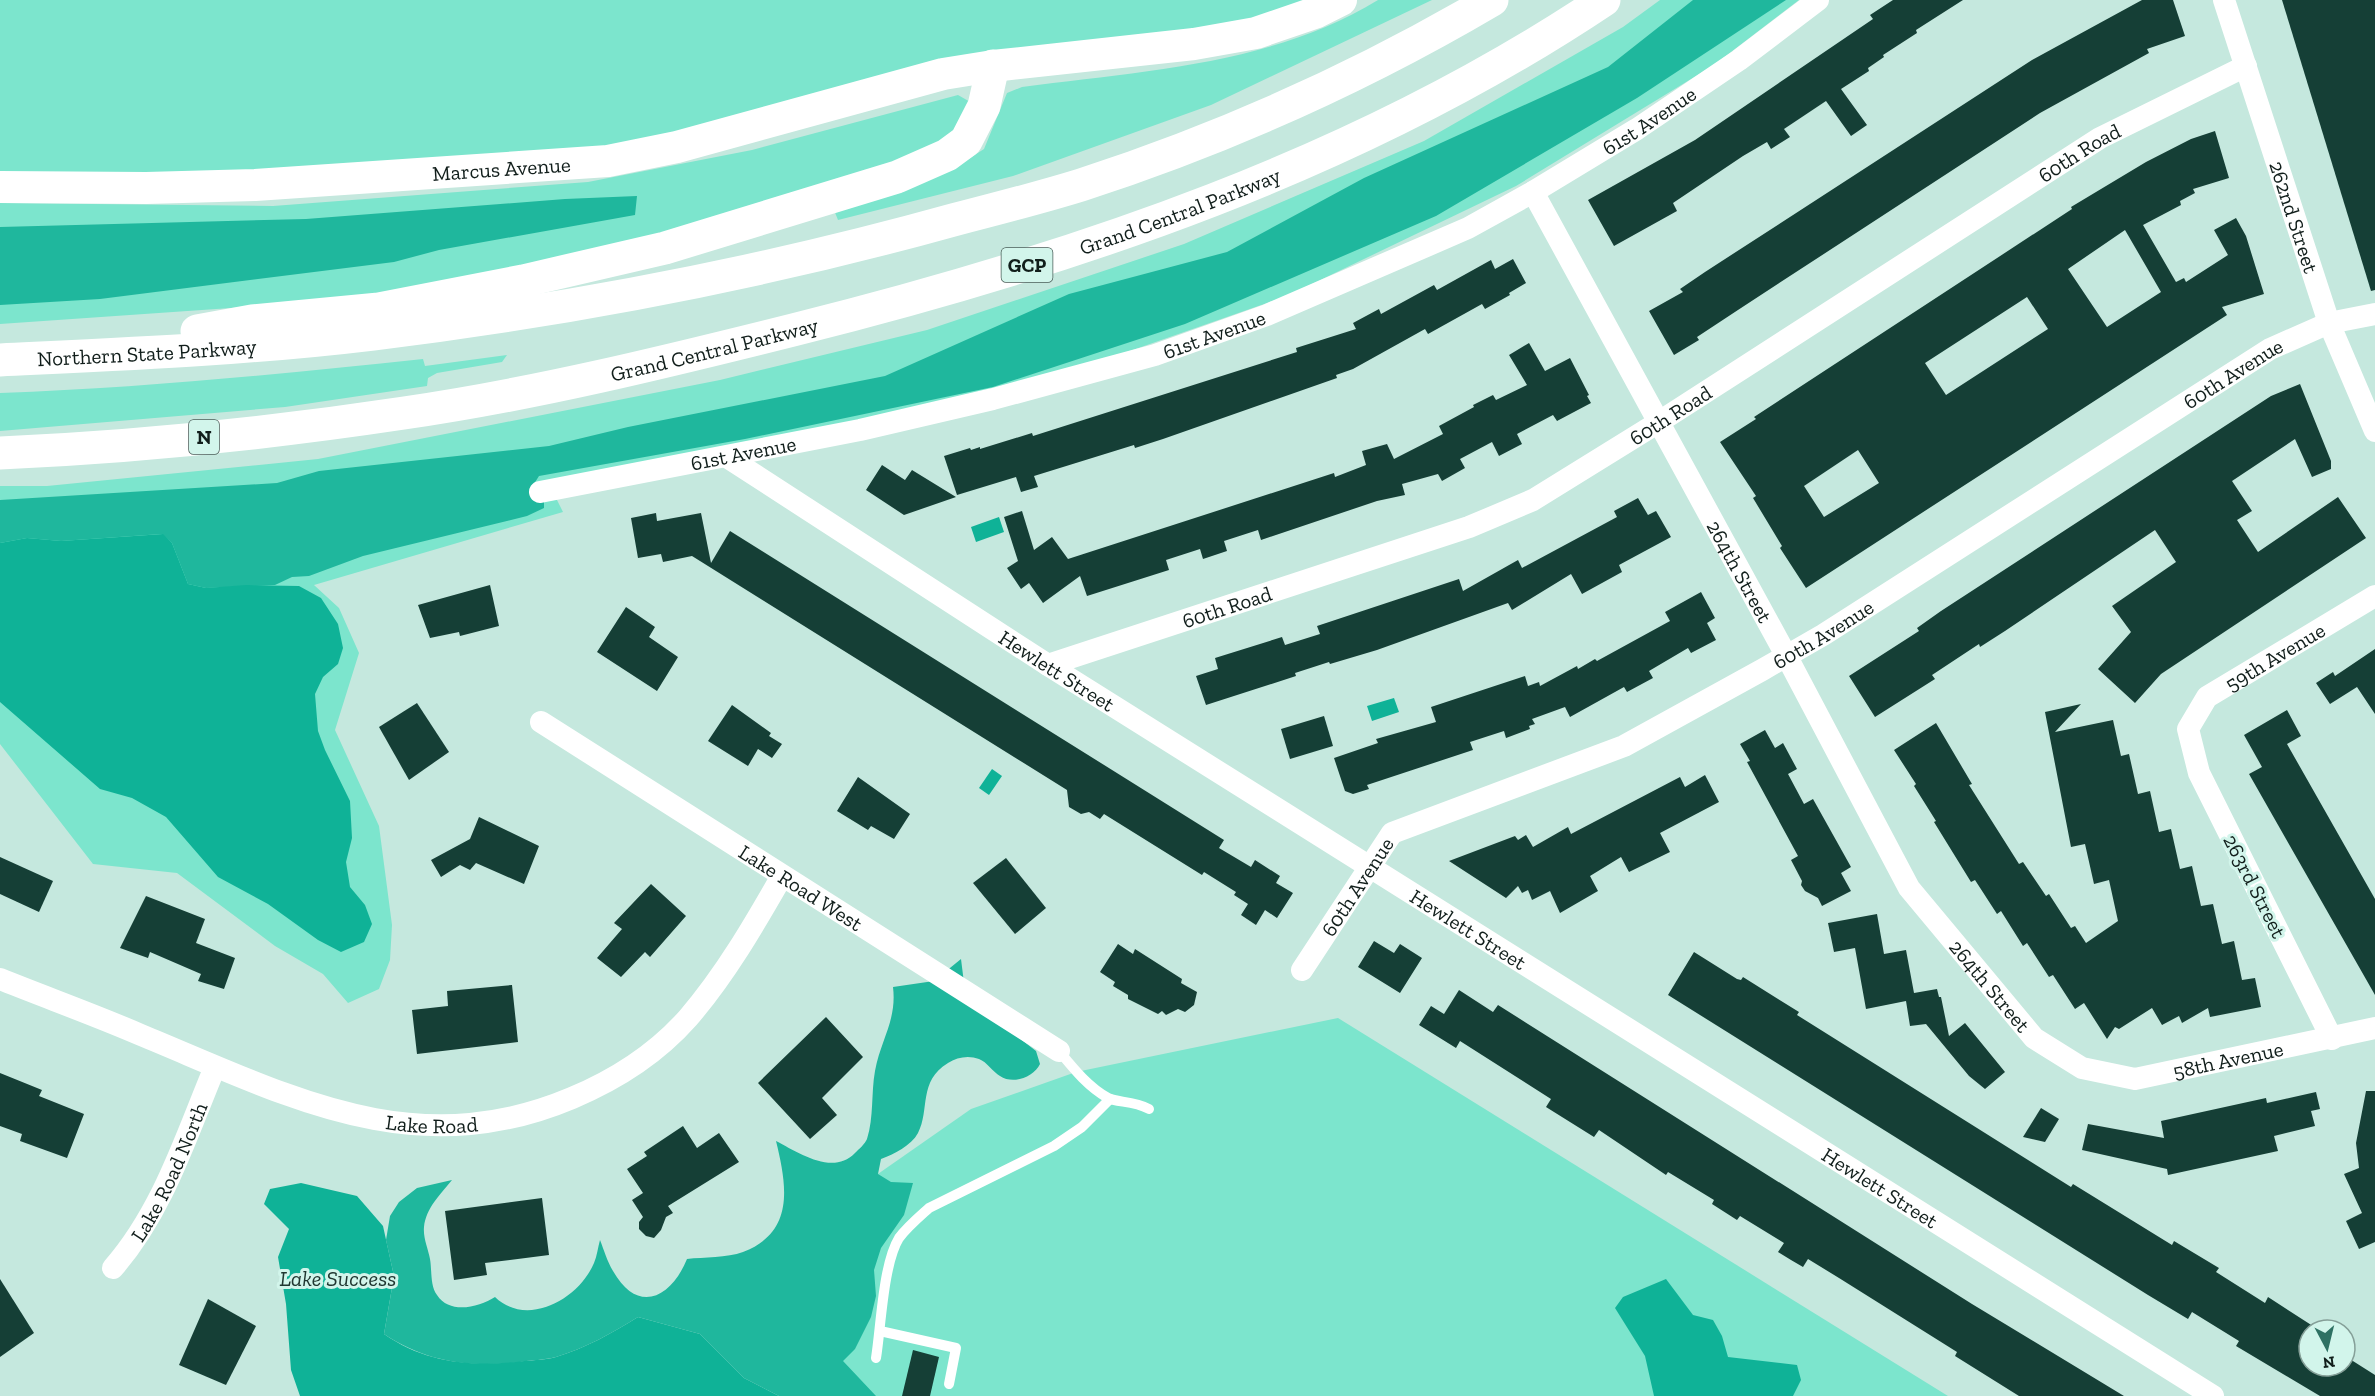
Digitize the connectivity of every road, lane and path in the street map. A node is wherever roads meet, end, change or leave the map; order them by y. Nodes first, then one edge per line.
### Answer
1 (1341, 0) edge
2 (1492, 0) edge
3 (1604, 0) edge
4 (1818, 0) edge
5 (2224, 0) edge
6 (993, 66) junction
7 (2246, 66) junction
8 (0, 187) edge
9 (1533, 192) junction
10 (2375, 314) edge
11 (2329, 323) junction
12 (54, 357) junction
13 (0, 360) edge
14 (406, 413) joint
15 (1659, 423) junction
16 (2375, 431) edge
17 (0, 453) edge
18 (727, 457) junction
19 (540, 492) dead end
20 (2375, 596) edge
21 (1787, 657) junction
22 (1048, 665) junction
23 (541, 722) dead end
24 (2188, 729) joint
25 (1370, 866) junction
26 (782, 876) junction
27 (1302, 970) dead end
28 (0, 979) edge
29 (2375, 1028) edge
30 (2332, 1039) junction
31 (1059, 1051) joint
32 (215, 1067) junction
33 (2082, 1068) joint
34 (1110, 1099) junction
35 (1149, 1109) dead end
36 (113, 1268) dead end
37 (880, 1331) junction
38 (876, 1358) dead end
39 (949, 1384) dead end
40 (2213, 1396) edge

1 - 6 main road, Marcus Avenue
2 - 12 highway, Northern State Parkway
3 - 14 highway, Grand Central Parkway / GCP
4 - 9 street, 61st Avenue
5 - 7 street, 262nd Street
6 - 8 main road, Marcus Avenue
6 - 12 highway
7 - 11 street, 262nd Street
7 - 15 street, 60th Road
9 - 15 street, 264th Street
9 - 18 street, 61st Avenue
10 - 11 street, 60th Avenue
11 - 16 street, 262nd Street
11 - 21 street, 60th Avenue
12 - 13 highway, Northern State Parkway
14 - 17 highway, N
15 - 21 street, 264th Street
15 - 22 street, 60th Road
18 - 19 street, 61st Avenue
18 - 22 street, Hewlett Street
20 - 24 street, 59th Avenue
21 - 25 street, 60th Avenue
21 - 33 street, 264th Street
22 - 25 street, Hewlett Street
23 - 26 street, Lake Road West
24 - 30 street, 263rd Street
25 - 27 street, 60th Avenue
25 - 40 street, Hewlett Street
26 - 31 street, Lake Road West
26 - 32 street, Lake Road
28 - 32 street, Lake Road
29 - 30 street, 58th Avenue
30 - 33 street, 58th Avenue
31 - 34 lane
32 - 36 street, Lake Road North
34 - 35 lane
34 - 37 lane
37 - 38 lane
37 - 39 lane

